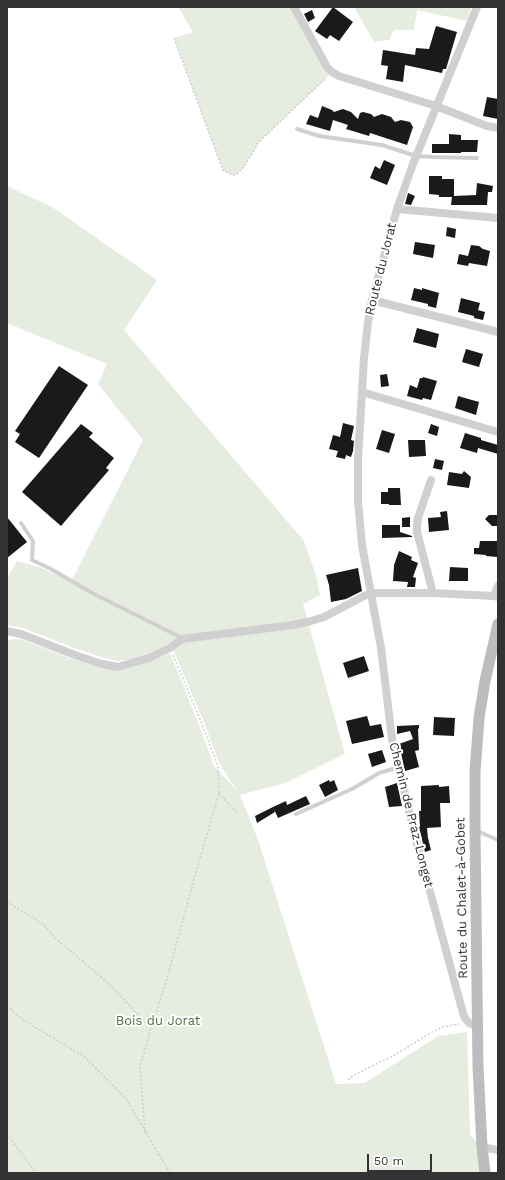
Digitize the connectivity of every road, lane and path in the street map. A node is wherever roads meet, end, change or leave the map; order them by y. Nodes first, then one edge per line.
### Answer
1 (294, 7) edge
2 (477, 7) edge
3 (174, 38) dead end
4 (332, 72) junction
5 (436, 106) junction
6 (498, 128) edge
7 (297, 129) dead end
8 (416, 156) junction
9 (477, 158) dead end
10 (397, 210) junction
11 (498, 218) edge
12 (372, 300) junction
13 (498, 332) edge
14 (362, 392) junction
15 (498, 432) edge
16 (431, 480) dead end
17 (21, 523) dead end
18 (498, 586) edge
19 (370, 593) junction
20 (433, 593) junction
21 (496, 597) edge
22 (498, 624) edge
23 (7, 631) edge
24 (182, 638) junction
25 (170, 648) junction
26 (399, 768) junction
27 (219, 793) junction
28 (238, 814) dead end
29 (296, 814) dead end
30 (475, 830) junction
31 (498, 840) edge
32 (7, 902) edge
33 (7, 1006) edge
34 (473, 1025) junction
35 (151, 1028) junction
36 (348, 1080) dead end
37 (145, 1133) junction
38 (7, 1134) edge
39 (482, 1146) junction
40 (498, 1150) edge
41 (36, 1173) edge
42 (170, 1173) edge
43 (485, 1173) edge

1 - 4 street
2 - 5 street, Route du Jorat
3 - 4 path
4 - 5 street
5 - 6 street
5 - 8 street, Route du Jorat
7 - 8 lane
8 - 9 lane
8 - 10 street, Route du Jorat
10 - 11 street
10 - 12 street, Route du Jorat
12 - 13 street
12 - 14 street, Route du Jorat
14 - 15 street
14 - 19 street, Route du Jorat
16 - 20 street
17 - 24 lane
18 - 21 street
19 - 20 street
19 - 24 street
19 - 26 street, Chemin de Praz-Longet
20 - 21 street
22 - 30 main road, Route du Chalet-à-Gobet
23 - 25 street
24 - 25 street
25 - 27 path
26 - 29 lane
26 - 34 street, Chemin de Praz-Longet
27 - 28 path
27 - 35 path
30 - 31 lane
30 - 34 main road, Route du Chalet-à-Gobet
32 - 35 path
33 - 37 path
34 - 36 path
34 - 39 main road, Route du Chalet-à-Gobet
35 - 37 path
37 - 42 path
38 - 41 path
39 - 40 street
39 - 43 main road, Route du Chalet-à-Gobet

